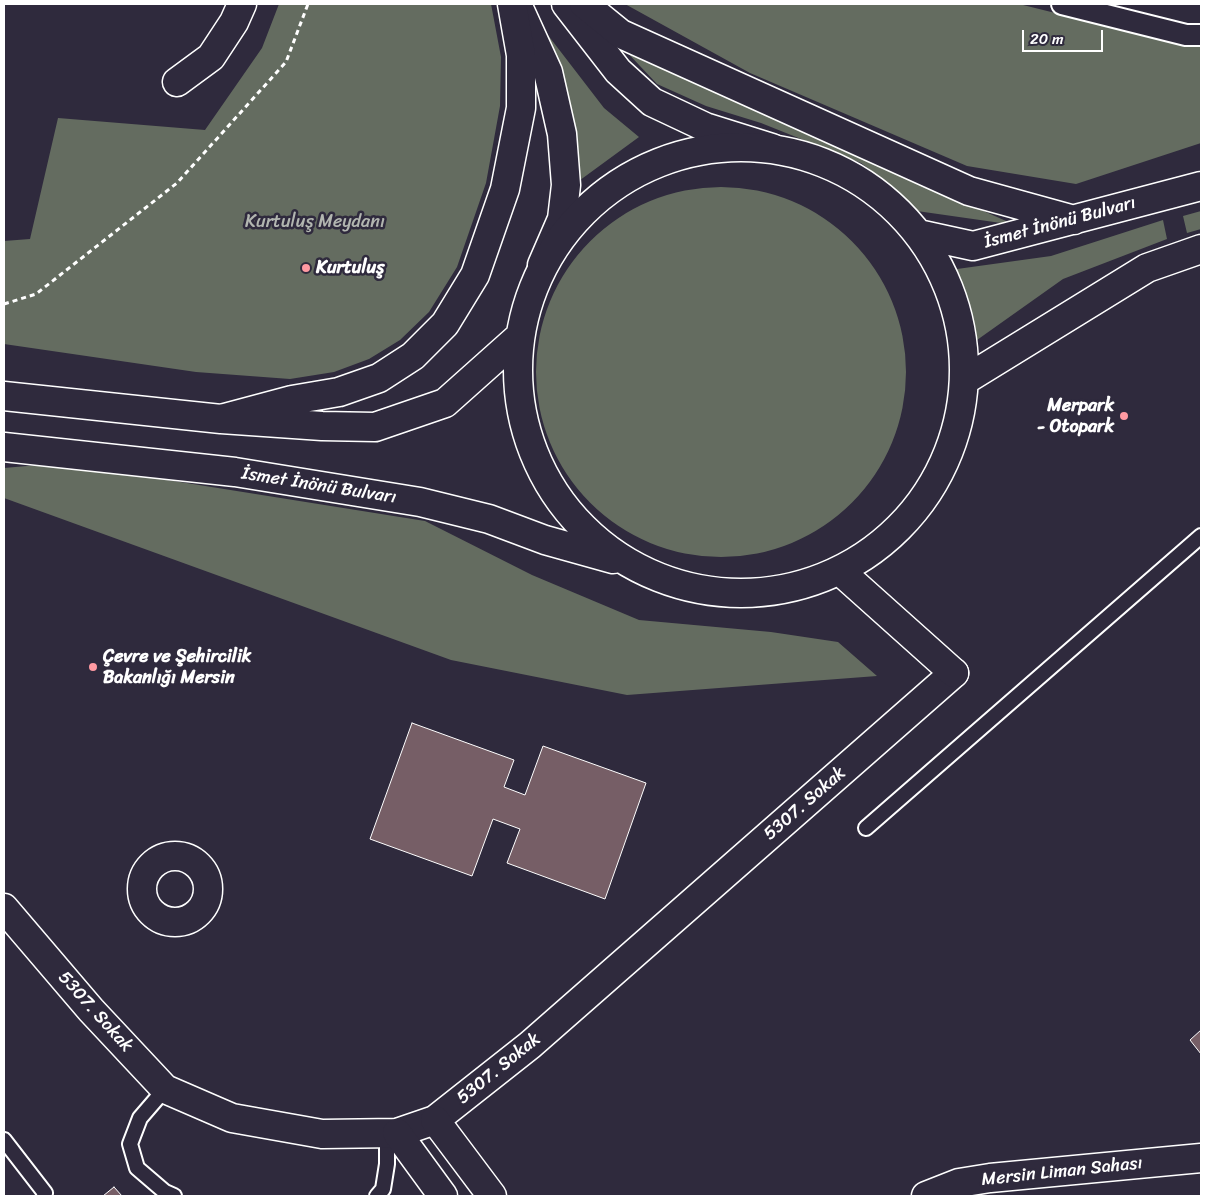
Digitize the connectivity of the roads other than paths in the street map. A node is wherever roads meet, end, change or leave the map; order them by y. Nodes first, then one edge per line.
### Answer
1 (242, 4) edge
2 (512, 4) edge
3 (517, 4) edge
4 (566, 4) edge
5 (584, 4) edge
6 (1062, 4) edge
7 (1201, 21) edge
8 (1194, 35) edge
9 (177, 82) dead end
10 (772, 148) junction
11 (1201, 186) edge
12 (1074, 220) junction
13 (918, 234) junction
14 (1201, 249) edge
15 (542, 265) junction
16 (519, 337) junction
17 (965, 380) junction
18 (4, 396) edge
19 (221, 419) junction
20 (4, 447) edge
21 (1201, 536) edge
22 (626, 562) junction
23 (840, 571) junction
24 (866, 828) dead end
25 (4, 908) edge
26 (165, 1089) junction
27 (435, 1120) junction
28 (392, 1133) junction
29 (4, 1140) edge
30 (1201, 1158) edge
31 (44, 1196) edge
32 (174, 1196) edge
33 (377, 1196) edge
34 (443, 1196) edge
35 (492, 1196) edge
36 (926, 1196) edge

1 - 9 main road
2 - 19 main road
3 - 15 main road
4 - 10 main road
5 - 12 main road
6 - 8 street
7 - 8 street
10 - 13 main road
10 - 15 main road
11 - 12 main road, İsmet İnönü Bulvarı
12 - 13 main road, İsmet İnönü Bulvarı
13 - 17 main road
14 - 17 main road
15 - 16 main road
16 - 19 main road
16 - 22 main road
17 - 23 main road
18 - 19 main road
20 - 22 main road, İsmet İnönü Bulvarı
21 - 24 lane
22 - 23 main road
23 - 27 main road, 5307. Sokak
25 - 26 main road, 5307. Sokak
26 - 28 main road, 5307. Sokak
26 - 32 lane
27 - 28 main road, 5307. Sokak
27 - 35 main road
28 - 33 lane
28 - 34 main road
29 - 31 lane
30 - 36 main road, Mersin Liman Sahası

